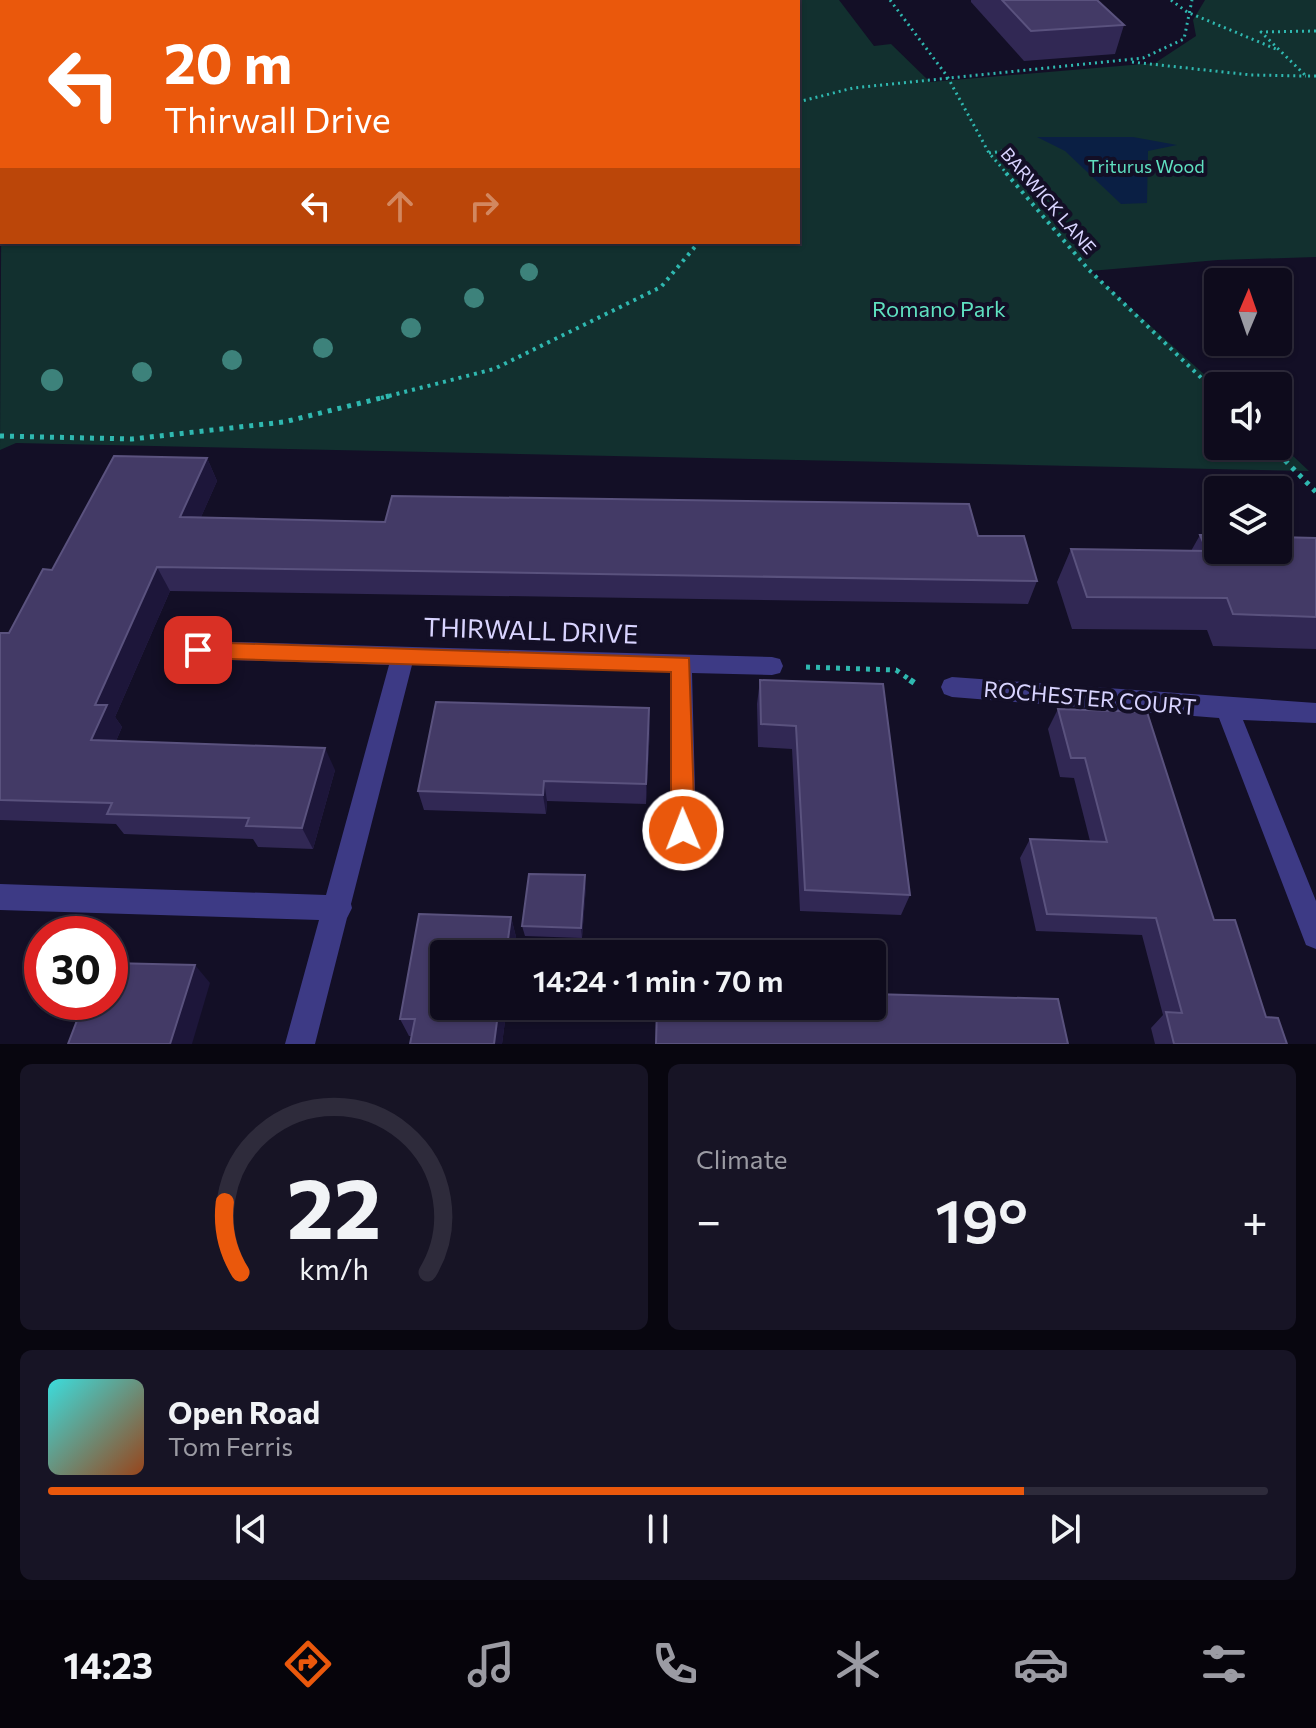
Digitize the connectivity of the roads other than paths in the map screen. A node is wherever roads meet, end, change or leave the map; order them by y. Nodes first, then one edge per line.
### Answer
1 (198, 650) dead end
2 (403, 656) junction
3 (681, 664) junction
4 (772, 666) road end
5 (952, 687) road end
6 (1227, 709) junction
7 (1316, 713) edge
8 (683, 830) dead end
9 (0, 897) edge
10 (339, 908) junction
11 (1316, 935) edge
12 (300, 1044) edge

1 - 2 street
2 - 3 street, THIRWALL DRIVE
2 - 10 street, THIRWALL DRIVE
3 - 4 street, THIRWALL DRIVE
3 - 8 street
5 - 6 street, ROCHESTER COURT
6 - 7 street, ROCHESTER COURT
6 - 11 street, ROCHESTER COURT
9 - 10 street
10 - 12 street, THIRWALL DRIVE

